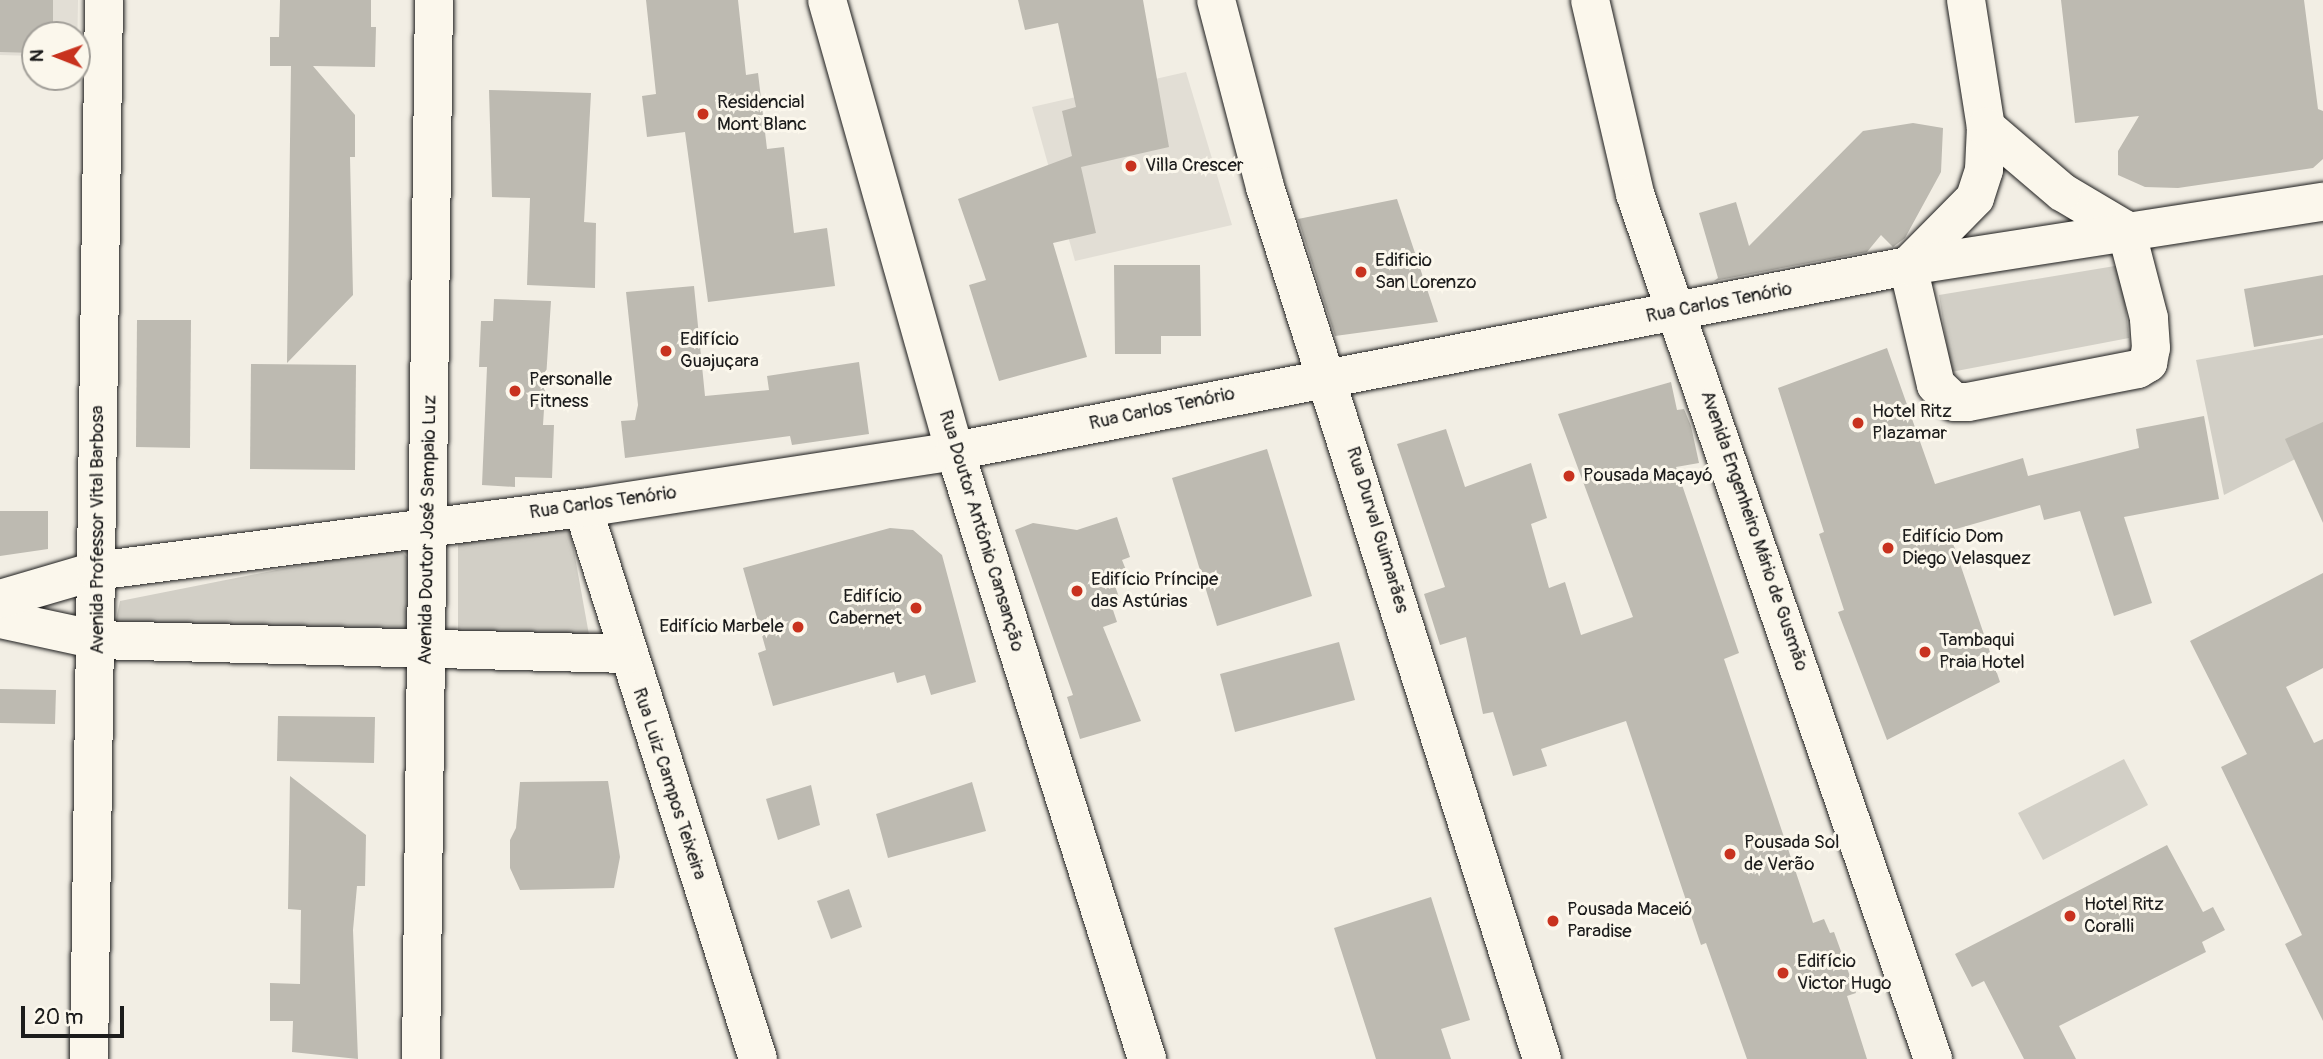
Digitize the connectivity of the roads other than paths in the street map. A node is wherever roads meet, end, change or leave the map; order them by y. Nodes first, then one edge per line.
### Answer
1 (104, 0) edge
2 (434, 0) edge
3 (827, 0) edge
4 (1216, 0) edge
5 (1590, 0) edge
6 (1966, 0) edge
7 (1986, 127) junction
8 (2323, 202) edge
9 (2126, 230) junction
10 (1908, 266) junction
11 (1679, 311) junction
12 (1328, 374) junction
13 (955, 451) junction
14 (583, 508) junction
15 (428, 524) junction
16 (96, 571) junction
17 (0, 599) edge
18 (0, 619) edge
19 (97, 640) junction
20 (426, 648) junction
21 (627, 654) junction
22 (89, 1059) edge
23 (421, 1059) edge
24 (758, 1059) edge
25 (1147, 1059) edge
26 (1542, 1059) edge
27 (1933, 1059) edge

1 - 16 street, Avenida Professor Vital Barbosa
2 - 15 street, Avenida Doutor José Sampaio Luz
3 - 13 street, Rua Doutor Antônio Cansanção
4 - 12 street, Rua Durval Guimarães
5 - 11 street, Avenida Engenheiro Mário de Gusmão
6 - 7 street
7 - 9 street
7 - 10 street
8 - 9 street, Rua Carlos Tenório
9 - 10 street, Rua Carlos Tenório
9 - 10 street
10 - 11 street, Rua Carlos Tenório
11 - 12 street, Rua Carlos Tenório
11 - 27 street, Avenida Engenheiro Mário de Gusmão
12 - 13 street, Rua Carlos Tenório
12 - 26 street, Rua Durval Guimarães
13 - 14 street, Rua Carlos Tenório
13 - 25 street, Rua Doutor Antônio Cansanção
14 - 15 street, Rua Carlos Tenório
14 - 21 street, Rua Luiz Campos Teixeira
15 - 16 street, Rua Carlos Tenório
15 - 20 street, Avenida Doutor José Sampaio Luz
16 - 17 street, Rua Carlos Tenório
16 - 19 street, Avenida Professor Vital Barbosa
18 - 19 street
19 - 20 street
19 - 22 street, Avenida Professor Vital Barbosa
20 - 21 street
20 - 23 street, Avenida Doutor José Sampaio Luz
21 - 24 street, Rua Luiz Campos Teixeira

